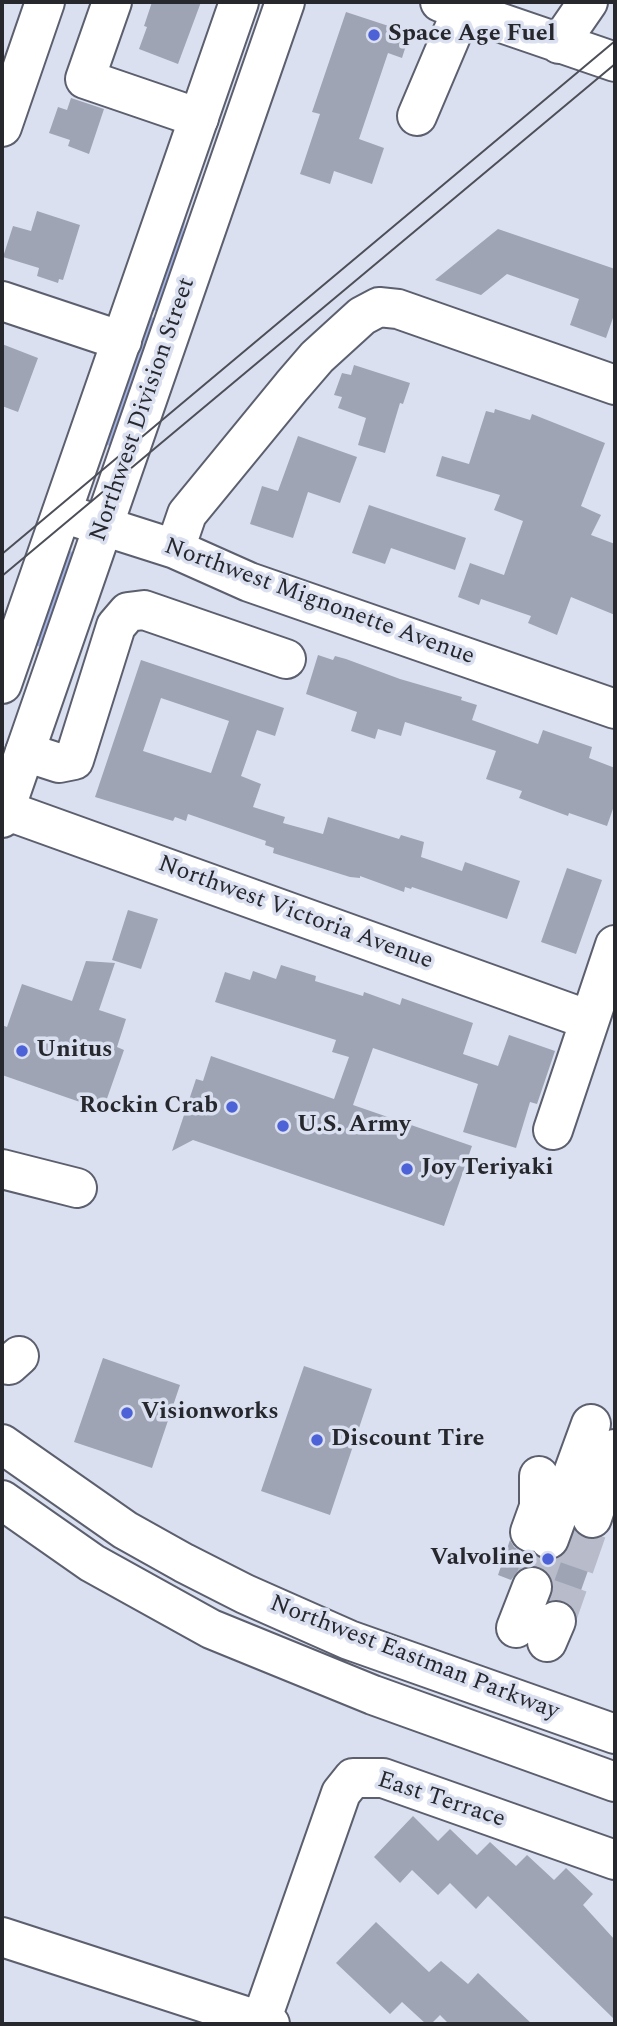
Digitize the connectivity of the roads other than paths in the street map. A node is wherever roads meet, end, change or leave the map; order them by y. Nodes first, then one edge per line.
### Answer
1 (45, 2) edge
2 (113, 2) edge
3 (239, 2) edge
4 (285, 2) edge
5 (589, 2) edge
6 (451, 6) edge
7 (559, 44) junction
8 (615, 62) edge
9 (416, 116) dead end
10 (199, 118) junction
11 (2, 127) edge
12 (2, 301) edge
13 (122, 341) junction
14 (615, 385) edge
15 (62, 513) junction
16 (103, 526) junction
17 (175, 549) junction
18 (249, 582) junction
19 (231, 640) junction
20 (286, 659) dead end
21 (2, 684) edge
22 (615, 709) edge
23 (24, 752) junction
24 (3, 812) edge
25 (615, 945) edge
26 (589, 1020) junction
27 (553, 1130) dead end
28 (2, 1169) edge
29 (77, 1188) dead end
30 (603, 1436) edge
31 (2, 1444) edge
32 (539, 1476) dead end
33 (2, 1500) edge
34 (592, 1518) tunnel mouth
35 (522, 1584) tunnel mouth
36 (529, 1628) dead end
37 (615, 1734) edge
38 (615, 1782) edge
39 (615, 1860) edge
40 (2, 1937) edge
41 (266, 2023) edge

1 - 11 street
2 - 10 street
3 - 10 street, Northwest Division Street
4 - 16 street, Northwest Division Street
5 - 7 street
6 - 7 street
6 - 9 street
7 - 8 street
10 - 13 street, Northwest Division Street
12 - 13 street
13 - 15 street, Northwest Division Street
14 - 17 street
15 - 16 street, Northwest Mignonette Avenue
15 - 21 street, Northwest Division Street
16 - 17 street, Northwest Mignonette Avenue
16 - 23 street, Northwest Division Street
17 - 18 street, Northwest Mignonette Avenue
18 - 19 street
18 - 22 street, Northwest Mignonette Avenue
19 - 20 street
19 - 23 street
23 - 24 street, Northwest Division Street
24 - 26 street, Northwest Victoria Avenue
25 - 26 street
26 - 27 street
28 - 29 street
30 - 32 street
30 - 34 street
31 - 37 street, Northwest Eastman Parkway
33 - 38 street, Northwest Eastman Parkway
35 - 36 street
39 - 41 street, East Terrace
40 - 41 street, East Terrace

